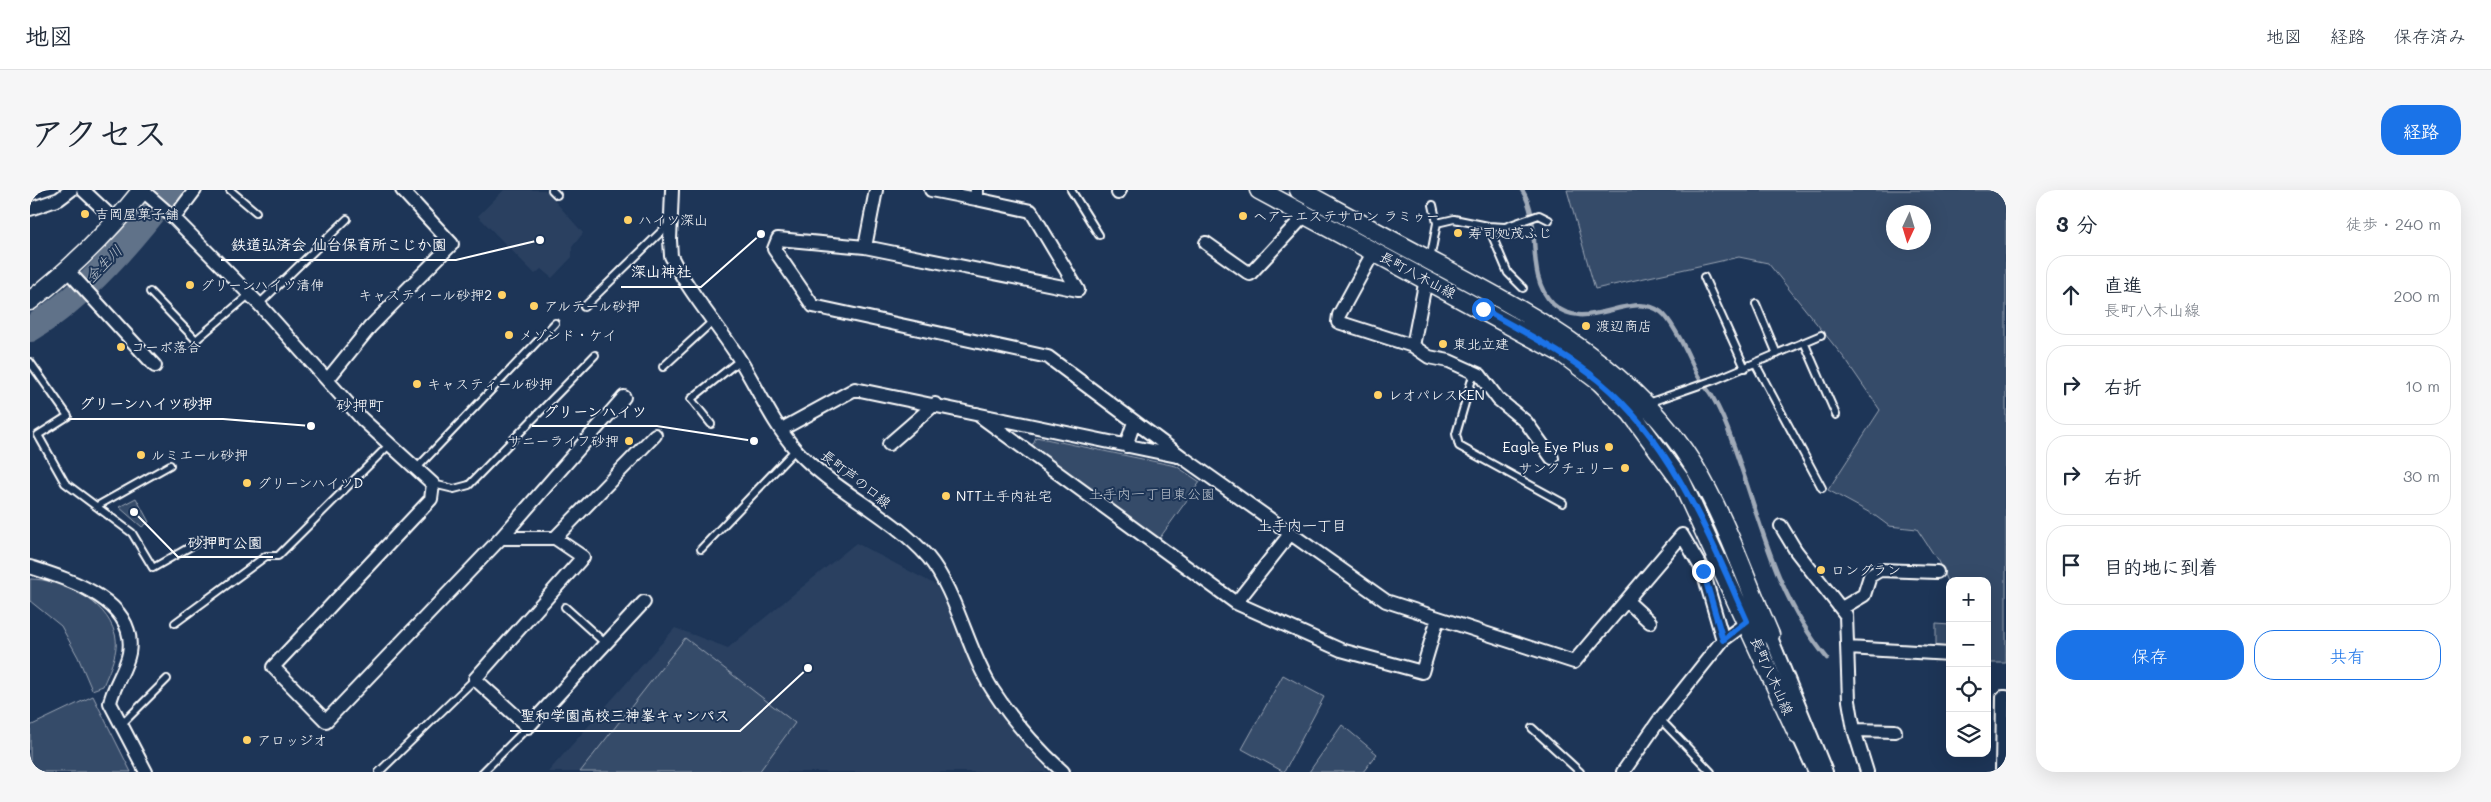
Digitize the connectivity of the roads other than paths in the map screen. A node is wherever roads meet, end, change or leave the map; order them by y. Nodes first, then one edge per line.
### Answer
1 (71, 190) edge
2 (83, 190) edge
3 (195, 190) edge
4 (230, 190) edge
5 (402, 190) edge
6 (672, 190) edge
7 (876, 190) edge
8 (931, 190) edge
9 (1071, 190) edge
10 (1259, 190) edge
11 (1299, 190) edge
12 (145, 193) edge
13 (976, 194) edge
14 (1433, 205) dead end
15 (30, 209) edge
16 (256, 212) dead end
17 (170, 214) junction
18 (1305, 215) junction
19 (347, 219) dead end
20 (1549, 220) dead end
21 (116, 221) junction
22 (671, 222) junction
23 (1437, 223) junction
24 (1488, 226) junction
25 (1099, 235) dead end
26 (1206, 243) dead end
27 (865, 247) junction
28 (1374, 251) junction
29 (1430, 261) junction
30 (72, 276) junction
31 (1704, 277) dead end
32 (1426, 279) junction
33 (1523, 288) dead end
34 (150, 292) dead end
35 (250, 294) junction
36 (30, 301) edge
37 (259, 304) junction
38 (1756, 304) dead end
39 (584, 307) dead end
40 (714, 320) junction
41 (555, 323) dead end
42 (1821, 335) dead end
43 (1804, 342) junction
44 (1414, 346) junction
45 (1777, 354) junction
46 (595, 356) dead end
47 (740, 360) junction
48 (30, 362) edge
49 (1755, 363) junction
50 (155, 366) dead end
51 (663, 367) dead end
52 (1745, 368) junction
53 (1475, 371) junction
54 (328, 379) junction
55 (624, 397) dead end
56 (935, 404) junction
57 (1645, 404) junction
58 (977, 414) junction
59 (1836, 415) dead end
60 (1134, 422) junction
61 (711, 424) dead end
62 (782, 429) junction
63 (655, 435) dead end
64 (389, 444) junction
65 (889, 444) dead end
66 (1126, 446) junction
67 (796, 449) junction
68 (1182, 457) junction
69 (1552, 458) dead end
70 (170, 465) dead end
71 (417, 468) junction
72 (433, 484) junction
73 (1822, 488) dead end
74 (1564, 503) dead end
75 (97, 506) junction
76 (1781, 526) dead end
77 (1290, 534) junction
78 (501, 538) junction
79 (555, 538) junction
80 (202, 540) dead end
81 (701, 549) dead end
82 (30, 568) edge
83 (1937, 572) dead end
84 (1627, 601) junction
85 (644, 602) dead end
86 (1236, 603) junction
87 (565, 607) dead end
88 (1842, 608) junction
89 (1438, 618) junction
90 (1754, 618) junction
91 (1650, 622) dead end
92 (175, 623) dead end
93 (1770, 635) joint
94 (1723, 640) junction
95 (606, 644) junction
96 (1848, 648) junction
97 (1946, 654) edge
98 (475, 678) junction
99 (167, 679) dead end
100 (2006, 697) edge
101 (1660, 719) junction
102 (122, 724) junction
103 (528, 727) junction
104 (1532, 728) dead end
105 (1854, 730) junction
106 (1896, 731) dead end
107 (1798, 735) joint
108 (146, 772) edge
109 (379, 772) edge
110 (483, 772) edge
111 (1063, 772) edge
112 (1580, 772) edge
113 (1623, 772) edge
114 (1711, 772) edge
115 (1815, 772) edge
116 (1826, 772) edge
117 (1867, 772) edge
118 (2002, 772) edge

1 - 15 street
2 - 21 street
3 - 17 street
4 - 16 lane
5 - 54 street
6 - 22 street, 長町芦の口線
7 - 27 street
8 - 13 street
9 - 25 lane
10 - 18 street, 長町八木山線
11 - 29 street
12 - 17 street
12 - 21 street
13 - 27 street
14 - 23 lane
17 - 35 street
18 - 26 street
18 - 28 street, 長町八木山線
19 - 37 lane
20 - 24 lane
21 - 30 street
22 - 39 lane
22 - 40 street, 長町芦の口線
23 - 24 lane
23 - 29 lane
24 - 33 lane
27 - 60 street
28 - 32 street, 長町八木山線
28 - 44 street
29 - 57 street
30 - 36 street
30 - 50 street
31 - 52 lane
32 - 44 street
32 - 90 street, 長町八木山線
34 - 35 lane
35 - 37 street
37 - 54 street
38 - 45 lane
40 - 47 street, 長町芦の口線
40 - 51 lane
41 - 71 lane
42 - 43 lane
43 - 45 lane
43 - 59 lane
44 - 53 street
45 - 49 lane
46 - 72 lane
47 - 61 lane
47 - 62 street, 長町芦の口線
48 - 75 lane
49 - 52 lane
49 - 73 lane
52 - 57 lane
53 - 69 street
53 - 74 lane
54 - 64 street
55 - 78 street
56 - 58 street
56 - 62 street
56 - 65 street
57 - 90 street
58 - 66 street
58 - 86 street
60 - 66 street
60 - 68 street
62 - 67 street, 長町芦の口線
63 - 79 street
64 - 71 street
64 - 92 lane
66 - 68 street
67 - 81 lane
67 - 111 street, 長町芦の口線
68 - 77 street
70 - 75 lane
71 - 72 street
72 - 78 street
75 - 80 lane
76 - 88 street
77 - 86 street
77 - 89 street
78 - 79 street
79 - 98 street
82 - 102 street
83 - 88 street
84 - 89 street
84 - 91 street
84 - 94 street
85 - 95 street
86 - 89 street
87 - 95 lane
88 - 96 street
90 - 93 street
90 - 94 street
90 - 107 street, 長町八木山線
93 - 116 street
94 - 101 street
95 - 103 street
96 - 97 street
96 - 105 street
98 - 103 street
98 - 109 lane
99 - 102 lane
100 - 118 street
101 - 113 street
101 - 114 lane
102 - 108 street
103 - 110 lane
104 - 112 lane
105 - 106 street
105 - 117 street
107 - 115 street, 長町八木山線

